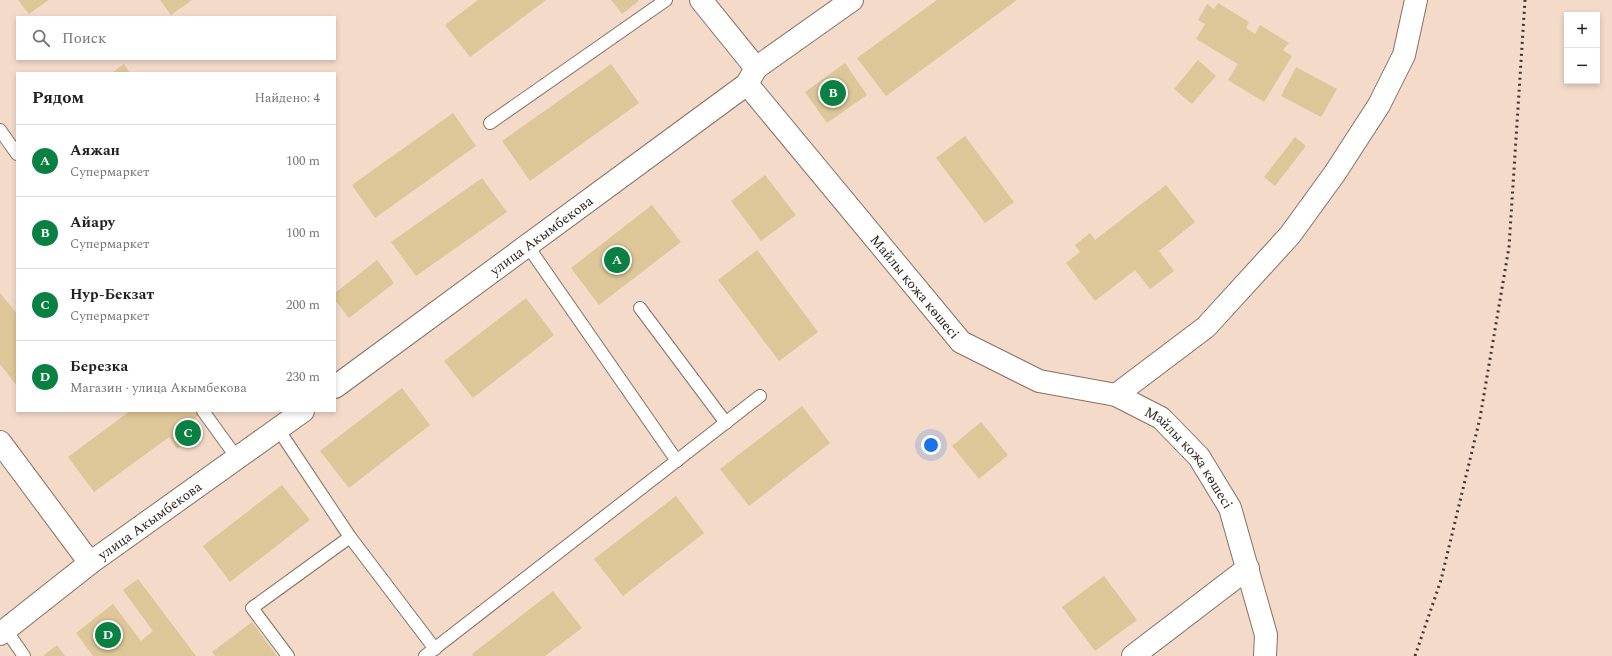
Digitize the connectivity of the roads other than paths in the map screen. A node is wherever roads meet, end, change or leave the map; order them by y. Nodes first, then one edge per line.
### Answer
1 (666, 0) edge
2 (701, 0) edge
3 (852, 0) edge
4 (1416, 0) edge
5 (752, 76) junction
6 (490, 124) dead end
7 (0, 130) edge
8 (16, 153) edge
9 (527, 245) junction
10 (640, 308) dead end
11 (336, 386) edge
12 (1116, 395) junction
13 (760, 396) dead end
14 (205, 412) edge
15 (302, 412) edge
16 (726, 423) junction
17 (278, 429) junction
18 (0, 442) edge
19 (237, 458) junction
20 (676, 461) junction
21 (350, 537) junction
22 (90, 563) junction
23 (1248, 568) junction
24 (3, 632) edge
25 (430, 652) edge
26 (24, 656) edge
27 (288, 656) edge
28 (1133, 656) edge
29 (1265, 656) edge

1 - 6 lane
2 - 5 street, Майлы қожа көшесі
3 - 5 street, улица Акымбекова
4 - 12 street
5 - 9 street, улица Акымбекова
5 - 12 street, Майлы қожа көшесі
7 - 8 lane
9 - 11 street, улица Акымбекова
9 - 20 lane
10 - 16 lane
12 - 23 street, Майлы қожа көшесі
13 - 16 lane
14 - 19 lane
15 - 17 street, улица Акымбекова
16 - 20 lane
17 - 19 street, улица Акымбекова
17 - 21 lane
18 - 22 street
19 - 22 street, улица Акымбекова
20 - 25 lane
21 - 25 lane
21 - 27 lane
22 - 24 street, улица Акымбекова
23 - 28 street
23 - 29 street, Майлы қожа көшесі
24 - 26 lane

